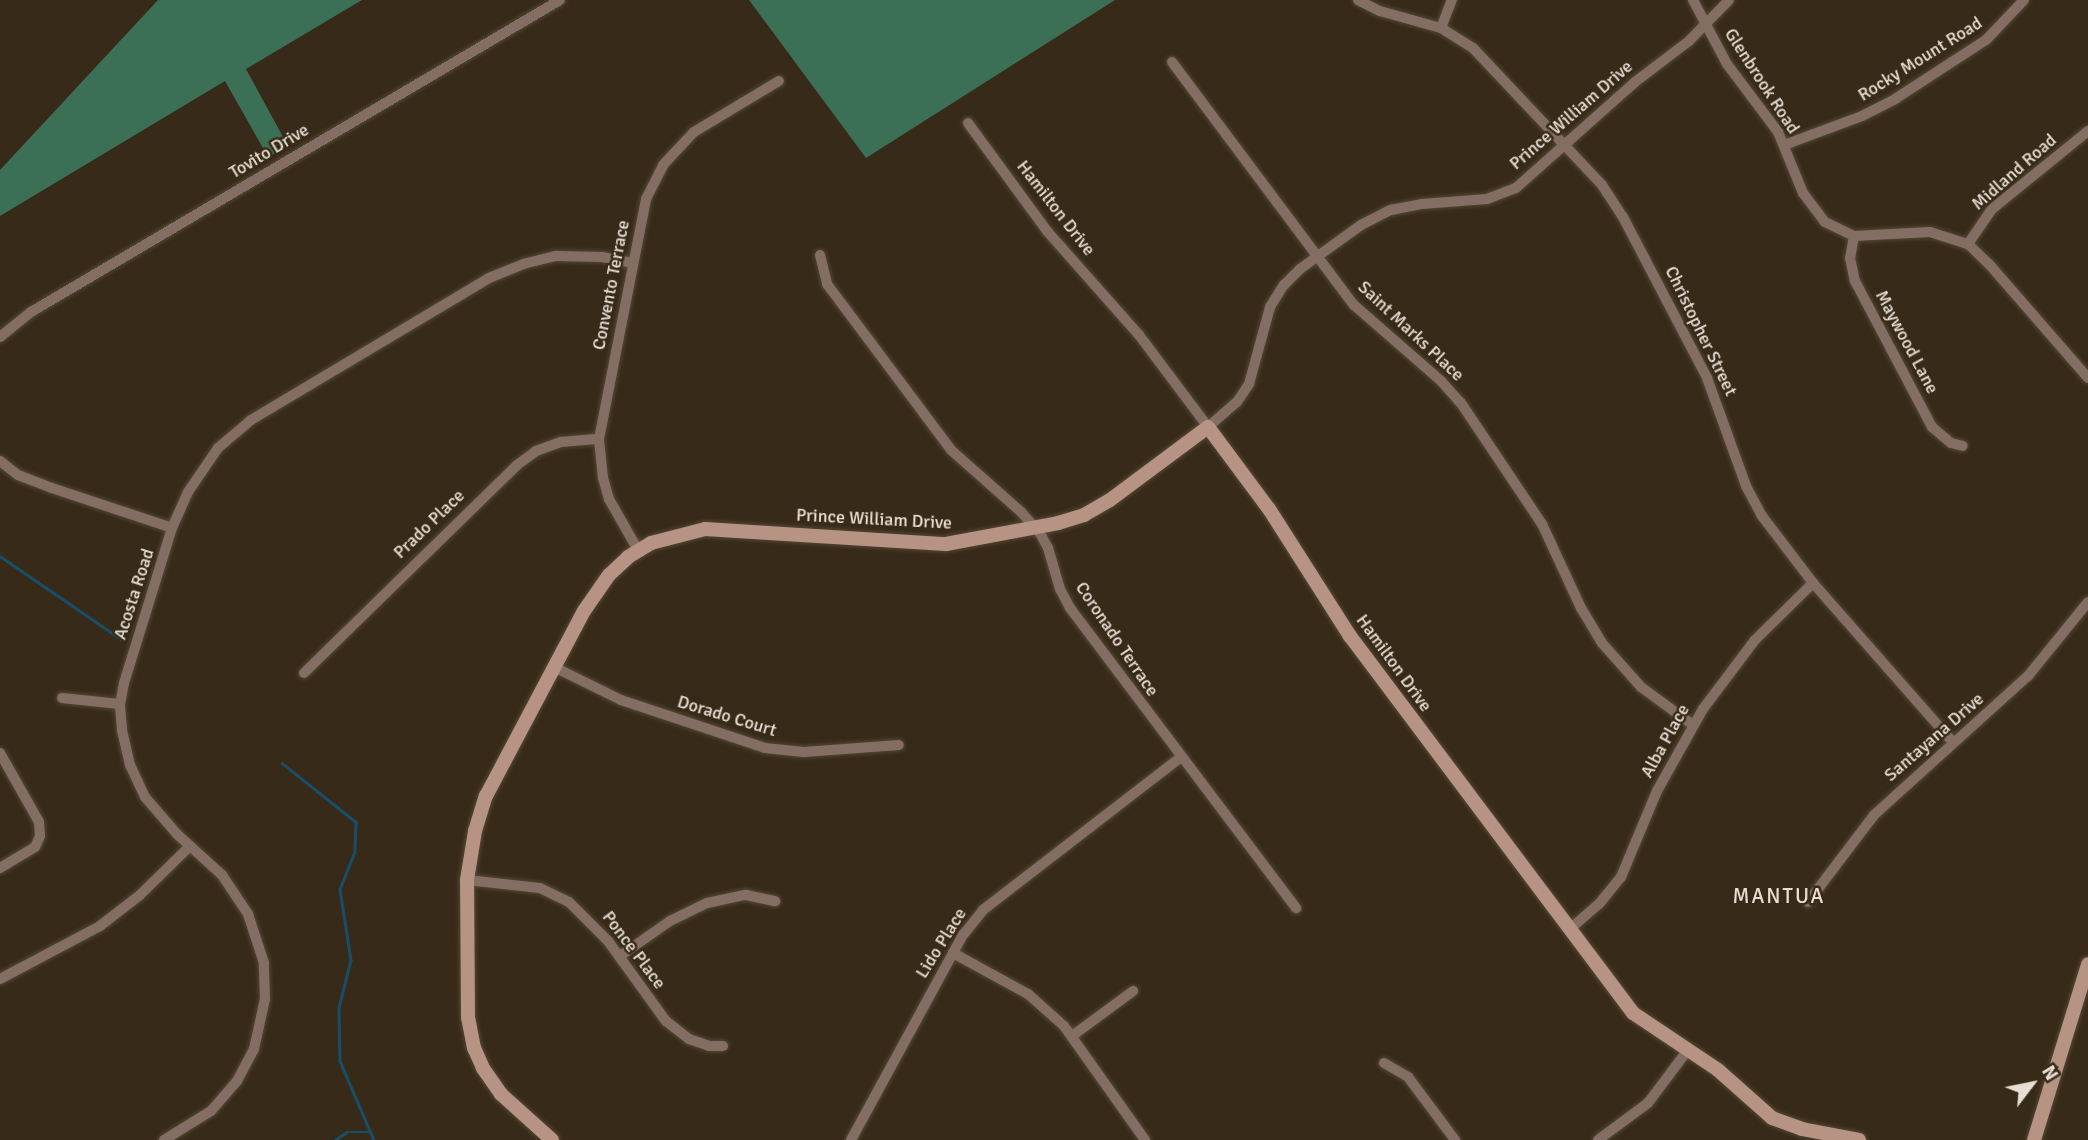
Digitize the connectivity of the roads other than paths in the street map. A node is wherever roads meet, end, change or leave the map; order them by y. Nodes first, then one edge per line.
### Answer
1 (560, 0) edge
2 (1358, 0) edge
3 (1452, 0) edge
4 (1693, 0) edge
5 (1729, 0) edge
6 (2024, 0) edge
7 (1706, 24) junction
8 (1441, 28) junction
9 (1172, 62) dead end
10 (779, 81) dead end
11 (968, 123) dead end
12 (2088, 131) edge
13 (1784, 145) junction
14 (1565, 146) junction
15 (1854, 236) junction
16 (1968, 244) junction
17 (820, 255) dead end
18 (1317, 257) junction
19 (632, 263) junction
20 (0, 337) edge
21 (2088, 378) edge
22 (1208, 427) junction
23 (599, 439) junction
24 (1964, 446) dead end
25 (0, 461) edge
26 (173, 528) junction
27 (1036, 529) junction
28 (638, 550) junction
29 (1813, 583) junction
30 (2088, 603) edge
31 (554, 667) junction
32 (304, 673) dead end
33 (62, 698) dead end
34 (120, 705) junction
35 (1693, 725) junction
36 (1952, 741) junction
37 (900, 745) dead end
38 (0, 752) edge
39 (1180, 758) junction
40 (190, 846) junction
41 (0, 868) edge
42 (467, 880) junction
43 (775, 901) dead end
44 (1808, 902) dead end
45 (1296, 908) dead end
46 (1570, 929) junction
47 (953, 953) junction
48 (620, 956) junction
49 (2088, 964) edge
50 (0, 979) edge
51 (1133, 991) dead end
52 (1072, 1036) junction
53 (723, 1046) dead end
54 (1687, 1051) junction
55 (1384, 1063) dead end
56 (164, 1140) edge
57 (552, 1140) edge
58 (851, 1140) edge
59 (1145, 1140) edge
60 (1455, 1140) edge
61 (1598, 1140) edge
62 (1859, 1140) edge
63 (2034, 1140) edge

1 - 20 street, Tovito Drive
2 - 8 street, Christopher Street
3 - 8 street
4 - 7 street, Glenbrook Road
5 - 7 street, Prince William Drive
6 - 13 street, Rocky Mount Road
7 - 13 street, Glenbrook Road
7 - 14 street, Prince William Drive
8 - 14 street, Christopher Street
9 - 18 street, Saint Marks Place
10 - 19 street, Convento Terrace
11 - 22 street, Hamilton Drive
12 - 16 street, Midland Road
13 - 15 street, Glenbrook Road
14 - 18 street, Prince William Drive
14 - 29 street, Christopher Street
15 - 16 street
15 - 24 street, Maywood Lane
16 - 21 street
17 - 27 street, Coronado Terrace
18 - 22 street, Prince William Drive
18 - 35 street, Saint Marks Place
19 - 23 street, Convento Terrace
19 - 26 street, Acosta Road
22 - 27 street, Prince William Drive
22 - 46 street, Hamilton Drive
23 - 28 street, Convento Terrace
23 - 32 street, Prado Place
25 - 26 street
26 - 34 street, Acosta Road
27 - 28 street, Prince William Drive
27 - 39 street, Coronado Terrace
28 - 31 street, Prince William Drive
29 - 35 street, Alba Place
29 - 36 street, Christopher Street
30 - 36 street, Santayana Drive
31 - 37 street, Dorado Court
31 - 42 street, Prince William Drive
33 - 34 street
34 - 40 street, Acosta Road
35 - 46 street, Alba Place
36 - 44 street, Santayana Drive
38 - 41 street
39 - 45 street, Coronado Terrace
39 - 47 street, Lido Place
40 - 50 street
40 - 56 street, Acosta Road
42 - 48 street, Ponce Place
42 - 57 street, Prince William Drive
43 - 48 street
46 - 54 street, Hamilton Drive
47 - 52 street
47 - 58 street, Lido Place
48 - 53 street, Ponce Place
49 - 63 street
51 - 52 street
52 - 59 street
54 - 61 street
54 - 62 street, Hamilton Drive
55 - 60 street

